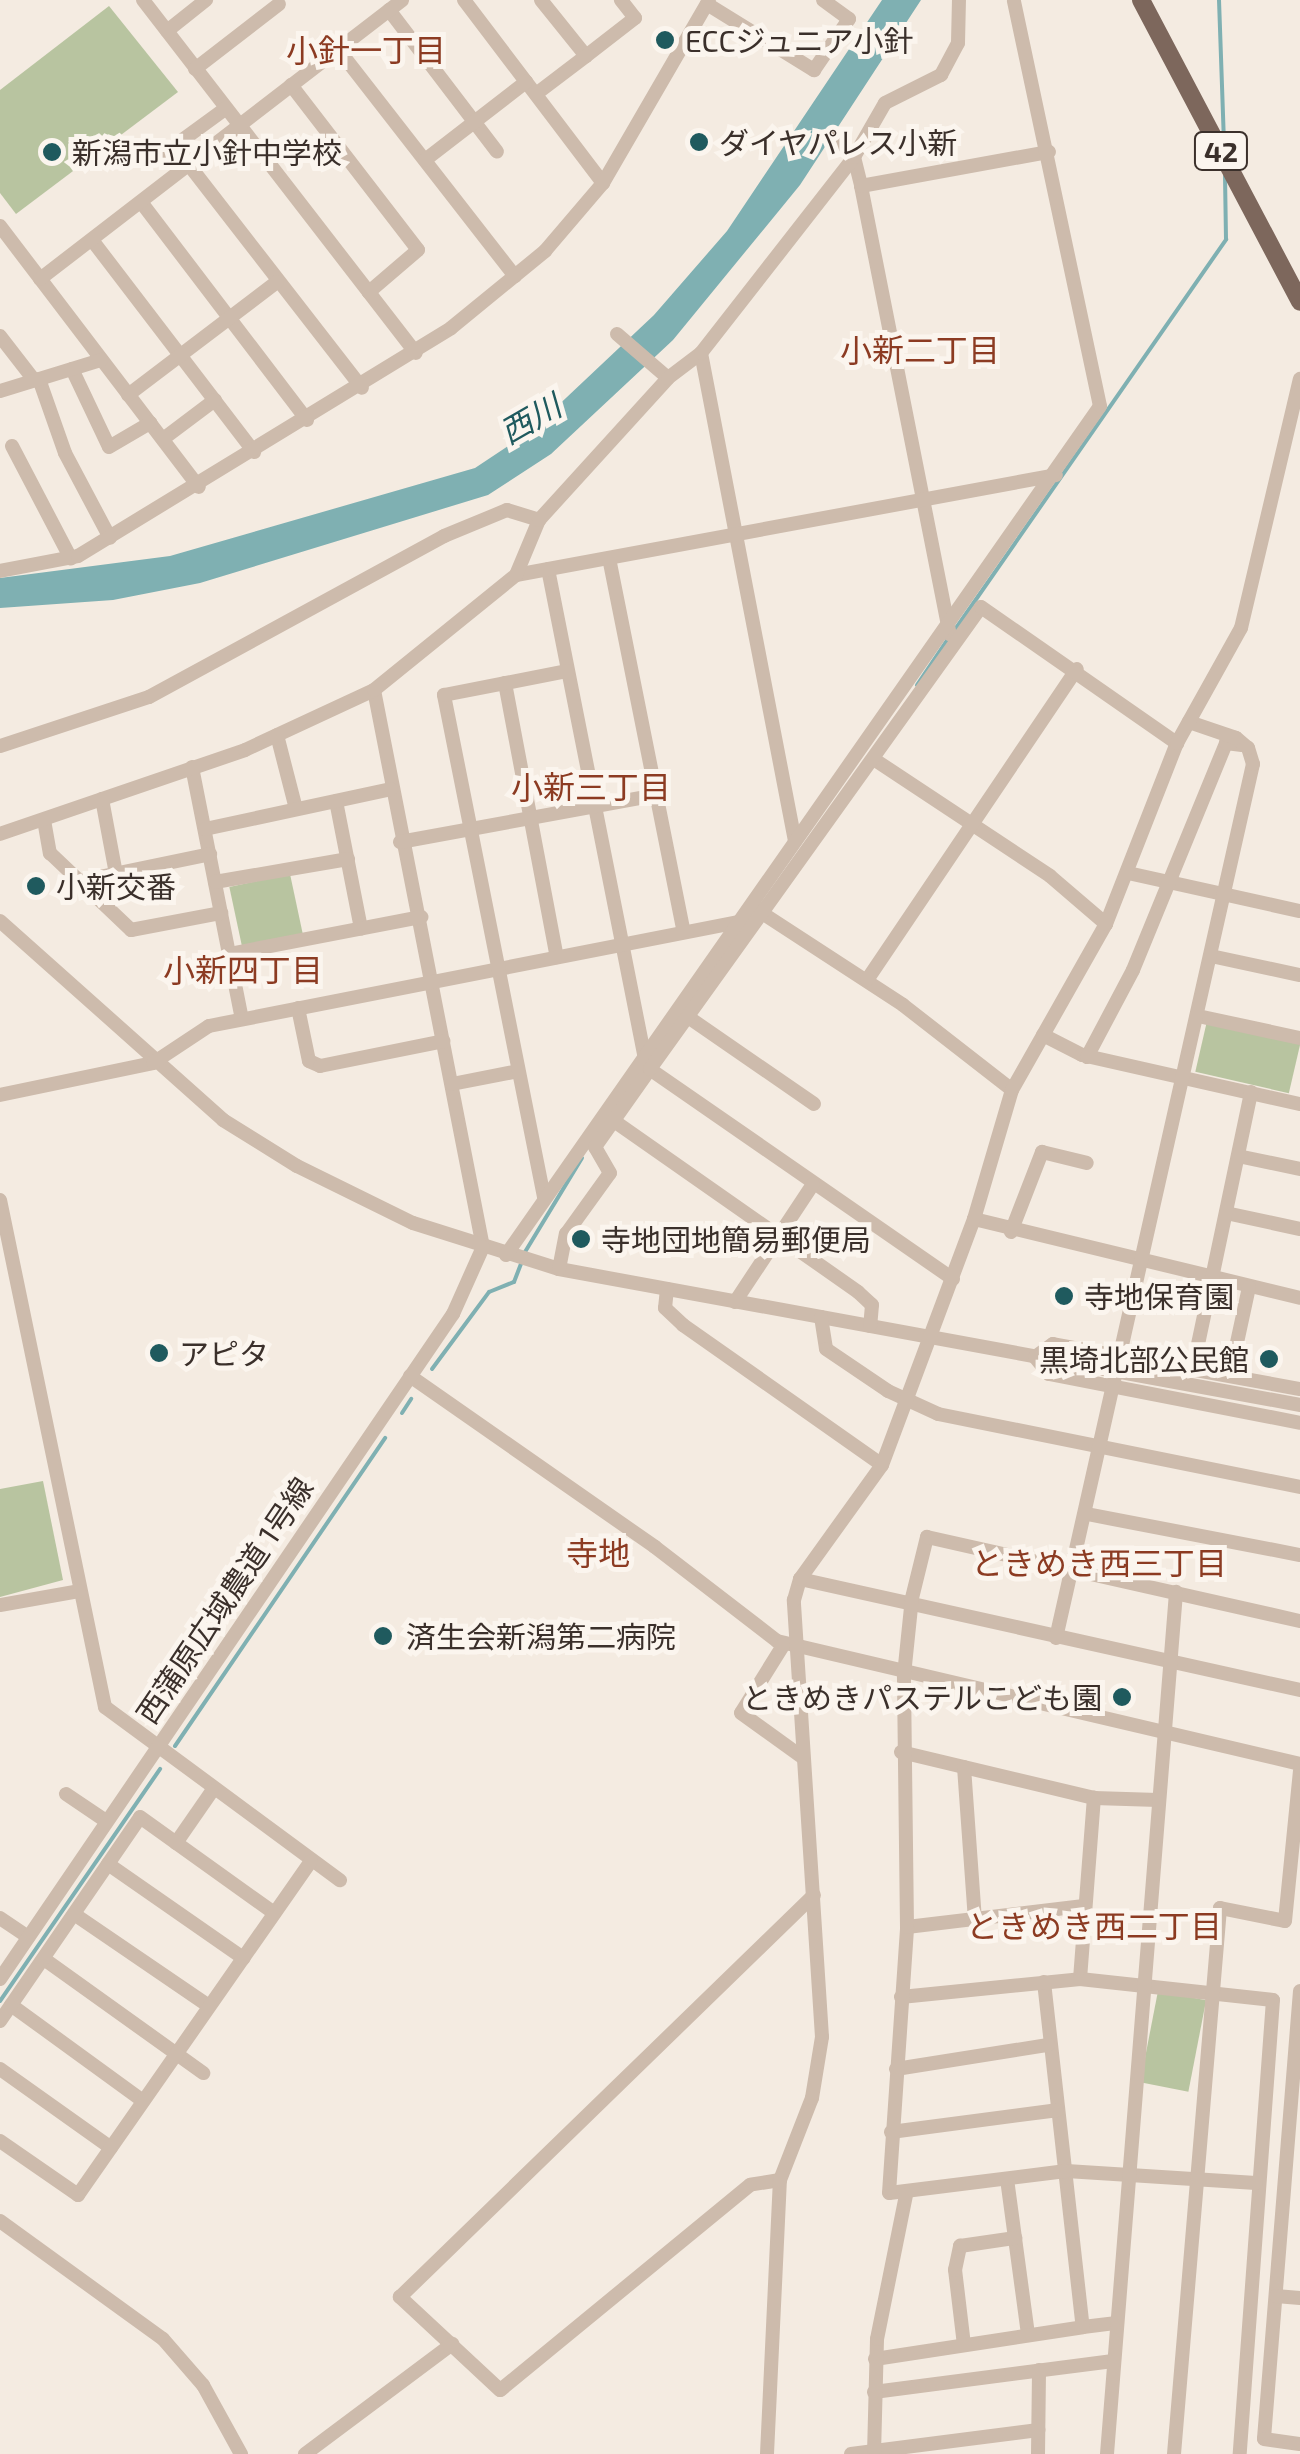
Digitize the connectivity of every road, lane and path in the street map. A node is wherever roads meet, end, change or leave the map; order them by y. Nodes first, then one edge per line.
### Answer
1 (143, 0) edge
2 (206, 0) edge
3 (464, 0) edge
4 (541, 0) edge
5 (621, 0) edge
6 (823, 0) edge
7 (959, 0) edge
8 (1141, 0) edge
9 (708, 2) edge
10 (1014, 2) edge
11 (278, 4) dead end
12 (395, 5) edge
13 (167, 31) junction
14 (338, 49) junction
15 (586, 56) junction
16 (195, 68) junction
17 (291, 85) junction
18 (531, 88) junction
19 (225, 109) junction
20 (474, 122) junction
21 (239, 126) junction
22 (836, 137) dead end
23 (497, 152) dead end
24 (1049, 152) junction
25 (854, 157) junction
26 (154, 160) dead end
27 (425, 160) junction
28 (189, 165) junction
29 (603, 183) junction
30 (861, 186) junction
31 (141, 202) junction
32 (0, 226) edge
33 (92, 240) junction
34 (515, 276) junction
35 (40, 279) junction
36 (277, 282) junction
37 (368, 292) junction
38 (1300, 302) edge
39 (228, 317) junction
40 (617, 334) dead end
41 (0, 336) edge
42 (416, 353) junction
43 (701, 353) junction
44 (180, 355) junction
45 (101, 360) junction
46 (72, 369) junction
47 (668, 378) junction
48 (1300, 379) edge
49 (36, 380) junction
50 (362, 388) junction
51 (0, 391) edge
52 (128, 395) junction
53 (215, 400) junction
54 (307, 420) junction
55 (150, 423) junction
56 (163, 440) junction
57 (12, 446) dead end
58 (254, 452) junction
59 (1056, 475) junction
60 (199, 488) junction
61 (921, 501) junction
62 (539, 520) junction
63 (737, 536) junction
64 (110, 538) junction
65 (609, 558) junction
66 (72, 559) junction
67 (548, 570) junction
68 (0, 571) edge
69 (516, 574) junction
70 (952, 636) junction
71 (1077, 669) junction
72 (568, 670) junction
73 (505, 684) junction
74 (374, 690) junction
75 (1189, 722) junction
76 (277, 735) junction
77 (1177, 743) junction
78 (1244, 745) junction
79 (0, 746) edge
80 (874, 760) junction
81 (192, 767) junction
82 (391, 789) junction
83 (656, 794) junction
84 (102, 799) junction
85 (336, 801) junction
86 (594, 806) junction
87 (296, 809) junction
88 (531, 818) junction
89 (44, 820) junction
90 (972, 825) junction
91 (205, 829) junction
92 (470, 830) junction
93 (0, 834) edge
94 (795, 841) junction
95 (400, 842) junction
96 (210, 854) junction
97 (348, 859) junction
98 (1128, 873) junction
99 (116, 874) junction
100 (80, 881) junction
101 (215, 882) junction
102 (1169, 882) junction
103 (1224, 894) junction
104 (756, 910) junction
105 (1300, 910) edge
106 (221, 913) junction
107 (420, 917) junction
108 (0, 921) edge
109 (738, 922) junction
110 (1106, 924) junction
111 (361, 929) junction
112 (684, 932) junction
113 (620, 942) junction
114 (229, 954) junction
115 (1210, 956) junction
116 (557, 957) junction
117 (498, 969) junction
118 (1300, 975) edge
119 (866, 980) junction
120 (434, 982) junction
121 (298, 1008) junction
122 (1198, 1016) junction
123 (688, 1017) junction
124 (242, 1019) junction
125 (1043, 1035) junction
126 (1300, 1038) edge
127 (444, 1042) junction
128 (1087, 1056) junction
129 (153, 1063) junction
130 (648, 1063) junction
131 (518, 1071) junction
132 (1185, 1077) junction
133 (452, 1084) junction
134 (1012, 1090) junction
135 (1252, 1092) junction
136 (0, 1096) edge
137 (814, 1104) dead end
138 (1300, 1104) edge
139 (614, 1121) junction
140 (1238, 1156) junction
141 (1087, 1163) dead end
142 (1300, 1169) edge
143 (813, 1184) junction
144 (544, 1197) junction
145 (0, 1200) edge
146 (1226, 1213) junction
147 (974, 1219) junction
148 (1300, 1229) edge
149 (1010, 1232) junction
150 (778, 1233) junction
151 (483, 1247) junction
152 (506, 1255) junction
153 (1142, 1262) junction
154 (559, 1269) junction
155 (1213, 1278) junction
156 (953, 1279) junction
157 (1248, 1287) junction
158 (667, 1289) junction
159 (1300, 1298) edge
160 (734, 1302) junction
161 (822, 1318) junction
162 (870, 1326) junction
163 (928, 1338) junction
164 (1035, 1356) junction
165 (1122, 1356) junction
166 (1192, 1368) junction
167 (1230, 1375) junction
168 (410, 1376) junction
169 (1115, 1389) junction
170 (1300, 1389) edge
171 (907, 1402) junction
172 (1300, 1405) edge
173 (1300, 1423) edge
174 (1102, 1450) junction
175 (882, 1464) junction
176 (1300, 1487) edge
177 (1087, 1514) junction
178 (1300, 1555) edge
179 (1075, 1566) junction
180 (800, 1579) junction
181 (79, 1591) junction
182 (1176, 1592) junction
183 (0, 1605) edge
184 (911, 1606) junction
185 (1300, 1621) edge
186 (1056, 1638) junction
187 (789, 1646) junction
188 (1170, 1666) junction
189 (904, 1675) junction
190 (1300, 1690) edge
191 (1164, 1732) junction
192 (156, 1749) junction
193 (901, 1752) junction
194 (802, 1757) junction
195 (964, 1767) junction
196 (1300, 1768) edge
197 (212, 1791) junction
198 (66, 1794) dead end
199 (1094, 1798) junction
200 (1158, 1800) junction
201 (106, 1821) junction
202 (176, 1843) junction
203 (311, 1861) junction
204 (108, 1864) junction
205 (340, 1880) dead end
206 (814, 1895) junction
207 (1084, 1906) junction
208 (74, 1914) junction
209 (274, 1914) junction
210 (0, 1918) edge
211 (975, 1919) junction
212 (906, 1927) junction
213 (28, 1937) junction
214 (242, 1958) junction
215 (44, 1959) junction
216 (0, 1979) edge
217 (1080, 1979) junction
218 (1044, 1982) junction
219 (1144, 1986) junction
220 (1300, 1991) edge
221 (1210, 1994) junction
222 (901, 1997) junction
223 (12, 2005) junction
224 (209, 2006) junction
225 (0, 2021) edge
226 (1048, 2044) junction
227 (1297, 2053) edge
228 (176, 2054) junction
229 (896, 2069) junction
230 (0, 2070) edge
231 (202, 2074) dead end
232 (143, 2101) junction
233 (1057, 2110) junction
234 (892, 2132) junction
235 (0, 2141) edge
236 (110, 2148) junction
237 (1066, 2171) junction
238 (1127, 2174) junction
239 (1007, 2178) junction
240 (1194, 2178) junction
241 (780, 2180) junction
242 (1256, 2183) junction
243 (906, 2195) junction
244 (0, 2221) edge
245 (1015, 2238) junction
246 (1276, 2296) junction
247 (1300, 2298) edge
248 (1117, 2322) junction
249 (1083, 2327) junction
250 (1028, 2335) junction
251 (452, 2344) junction
252 (964, 2345) junction
253 (876, 2358) junction
254 (1112, 2360) junction
255 (1039, 2370) junction
256 (874, 2392) junction
257 (1038, 2430) junction
258 (1300, 2444) edge
259 (874, 2452) edge
260 (240, 2454) edge
261 (304, 2454) edge
262 (767, 2454) edge
263 (852, 2454) edge
264 (1038, 2454) edge
265 (1107, 2454) edge
266 (1174, 2454) edge
267 (1240, 2454) edge

1 - 13 street
2 - 13 street
3 - 18 street
4 - 15 street
5 - 15 street
6 - 9 street
7 - 25 street
8 - 38 main road, 42
9 - 29 street
10 - 24 street
11 - 16 street
12 - 14 street
12 - 20 street
13 - 16 street
14 - 17 street
14 - 27 street
15 - 18 street
16 - 19 street
17 - 21 street
17 - 37 street
18 - 20 street
18 - 29 street
19 - 21 street
19 - 26 street
20 - 23 street
20 - 27 street
21 - 28 street
21 - 37 street
22 - 25 street
24 - 30 street
24 - 59 street
25 - 30 street
25 - 43 street
27 - 34 street
28 - 31 street
28 - 36 street
29 - 34 street
30 - 61 street
31 - 33 street
31 - 39 street
32 - 35 street
33 - 35 street
33 - 44 street
34 - 42 street
35 - 45 street
36 - 39 street
36 - 50 street
37 - 42 street
39 - 44 street
39 - 54 street
40 - 47 street
41 - 49 street
42 - 50 street
43 - 47 street
43 - 63 street
44 - 52 street
44 - 53 street
45 - 46 street
45 - 52 street
46 - 49 street
46 - 55 street
47 - 62 street
48 - 75 street
49 - 51 street
49 - 64 street
50 - 54 street
52 - 55 street
53 - 56 street
53 - 58 street
54 - 58 street
55 - 56 street
56 - 60 street
57 - 66 street
58 - 60 street
59 - 61 street
59 - 70 street
60 - 64 street
61 - 63 street
61 - 70 street
62 - 69 street
62 - 79 street
63 - 65 street
63 - 94 street
64 - 66 street
65 - 67 street
65 - 83 street
66 - 68 street
67 - 69 street
67 - 72 street
69 - 74 street
70 - 71 street
70 - 80 street
70 - 94 street
71 - 77 street
71 - 90 street
72 - 73 street
72 - 86 street
73 - 88 street
73 - 92 street
74 - 76 street
74 - 82 street
75 - 77 street
75 - 78 street
76 - 81 street
76 - 87 street
77 - 98 street
78 - 102 street
78 - 103 street
80 - 90 street
80 - 104 street
81 - 84 street
81 - 91 street
82 - 85 street
82 - 95 street
83 - 86 street
83 - 112 street
84 - 89 street
84 - 99 street
85 - 87 street
85 - 97 street
86 - 88 street
86 - 113 street
87 - 91 street
88 - 92 street
88 - 116 street
89 - 93 street
89 - 100 street
90 - 110 street
90 - 119 street
91 - 96 street
92 - 95 street
92 - 117 street
94 - 104 street
95 - 107 street
96 - 99 street
96 - 101 street
97 - 101 street
97 - 111 street
98 - 102 street
98 - 110 street
99 - 100 street
100 - 106 street
101 - 106 street
102 - 103 street
102 - 128 street
103 - 105 street
103 - 115 street
104 - 109 street
104 - 119 street
104 - 123 street
106 - 114 street
107 - 111 street
107 - 120 street
108 - 129 street
109 - 112 street
109 - 130 street
110 - 125 street
111 - 114 street
112 - 113 street
113 - 116 street
113 - 130 street
114 - 124 street
115 - 118 street
115 - 122 street
116 - 117 street
117 - 120 street
117 - 131 street
119 - 134 street
120 - 121 street
120 - 127 street
121 - 124 street
121 - 127 street
122 - 126 street
122 - 132 street
123 - 130 street
123 - 137 street
124 - 129 street
125 - 128 street
125 - 134 street
127 - 133 street
128 - 132 street
129 - 136 street
129 - 151 street
130 - 139 street
130 - 143 street
130 - 144 street
131 - 133 street
131 - 144 street
132 - 135 street
132 - 153 street
133 - 151 street
134 - 147 street
135 - 138 street
135 - 140 street
139 - 150 street
139 - 154 street
140 - 142 street
140 - 146 street
141 - 149 street
143 - 150 street
143 - 156 street
144 - 152 street
145 - 181 street
146 - 148 street
146 - 155 street
147 - 149 street
147 - 156 street
149 - 153 street
150 - 160 street
150 - 162 street
151 - 152 street
151 - 168 street, 西蒲原広域農道 1号線
152 - 154 street
153 - 155 street
153 - 165 street
154 - 158 street
155 - 157 street
155 - 166 street
156 - 163 street
157 - 159 street
157 - 167 street
158 - 160 street
158 - 175 street
160 - 161 street
161 - 162 street
161 - 171 street
162 - 163 street
163 - 164 street
163 - 171 street
164 - 165 street
164 - 169 street
164 - 172 street, bridge
165 - 166 street
165 - 169 street
166 - 167 street
167 - 170 street
168 - 187 street
168 - 192 street, 西蒲原広域農道 1号線
169 - 173 street
169 - 174 street
171 - 174 street
171 - 175 street
174 - 176 street
174 - 177 street
175 - 180 street
177 - 178 street
177 - 179 street
179 - 182 street
179 - 184 street
179 - 186 street
180 - 184 street
180 - 187 street
181 - 183 street
181 - 192 street
182 - 185 street
182 - 188 street
184 - 186 street
184 - 189 street
186 - 188 street
187 - 189 street
187 - 194 street
187 - 194 street
188 - 190 street
188 - 191 street
189 - 191 street
189 - 193 street
191 - 196 street
191 - 200 street
192 - 197 street
192 - 201 street, 西蒲原広域農道 1号線
193 - 195 street
193 - 212 street
194 - 206 street
195 - 199 street
195 - 211 street
196 - 221 street
197 - 202 street
197 - 203 street
198 - 201 street
199 - 200 street
199 - 207 street
200 - 219 street
201 - 213 street, 西蒲原広域農道 1号線
202 - 204 street
202 - 209 street
203 - 205 street
203 - 209 street
204 - 208 street
204 - 214 street
206 - 241 street
206 - 251 street
207 - 211 street
207 - 217 street
208 - 215 street
208 - 224 street
209 - 214 street
210 - 213 street
211 - 212 street
212 - 222 street
213 - 216 street, 西蒲原広域農道 1号線
214 - 224 street
215 - 223 street
215 - 228 street
217 - 218 street
217 - 219 street
218 - 222 street
218 - 226 street
219 - 221 street
219 - 238 street
220 - 227 street
221 - 240 street
221 - 242 street
222 - 229 street
223 - 225 street
223 - 232 street
224 - 228 street
226 - 229 street
226 - 233 street
227 - 246 street
228 - 231 street
228 - 232 street
229 - 234 street
230 - 236 street
232 - 236 street
233 - 234 street
233 - 237 street
234 - 243 street
235 - 236 street
237 - 238 street
237 - 239 street
237 - 249 street
238 - 240 street
238 - 248 street
239 - 243 street
239 - 245 street
240 - 242 street
240 - 266 street
241 - 251 street
241 - 262 street
242 - 267 street
243 - 253 street
244 - 260 street
245 - 250 street
245 - 252 street
246 - 247 street
246 - 258 street
248 - 249 street
248 - 254 street
249 - 250 street
250 - 252 street
251 - 261 street
252 - 253 street
253 - 256 street
254 - 255 street
254 - 265 street
255 - 256 street
255 - 257 street
256 - 259 street
257 - 259 street
257 - 264 street
259 - 263 street

